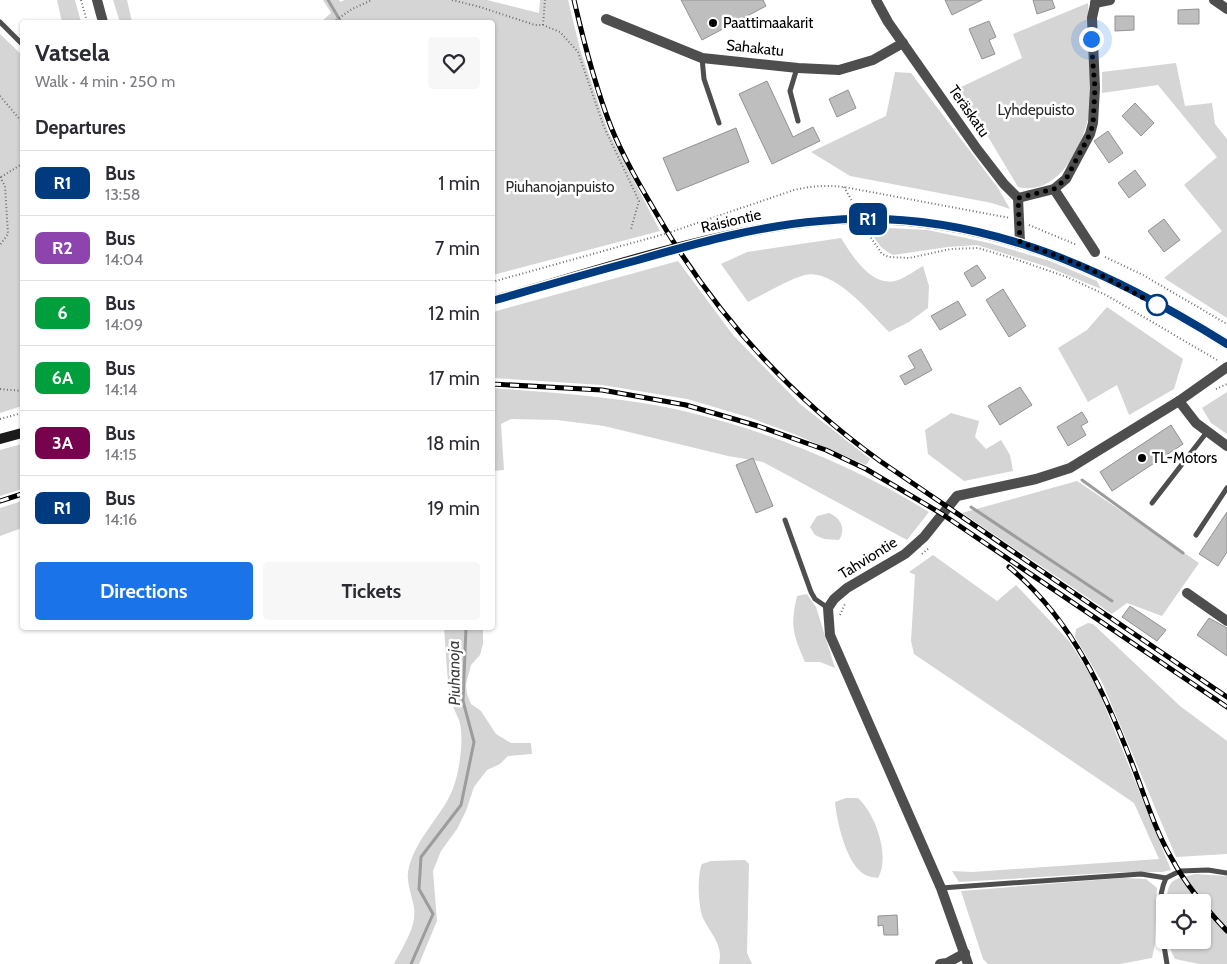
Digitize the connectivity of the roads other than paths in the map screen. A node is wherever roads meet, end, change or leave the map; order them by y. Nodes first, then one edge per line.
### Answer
1 (98, 0) edge
2 (876, 0) edge
3 (1110, 0) edge
4 (1214, 0) edge
5 (1095, 1) edge
6 (1227, 9) edge
7 (103, 20) edge
8 (606, 20) dead end
9 (0, 22) edge
10 (20, 42) edge
11 (903, 43) junction
12 (702, 58) junction
13 (798, 68) junction
14 (798, 121) dead end
15 (719, 123) dead end
16 (1054, 189) junction
17 (1018, 198) junction
18 (1020, 242) junction
19 (1095, 252) road end
20 (495, 300) edge
21 (1227, 344) edge
22 (1224, 365) edge
23 (1179, 401) junction
24 (1206, 432) junction
25 (20, 434) edge
26 (0, 439) edge
27 (1227, 446) edge
28 (1227, 488) edge
29 (1152, 503) dead end
30 (785, 520) dead end
31 (1196, 535) dead end
32 (1187, 593) dead end
33 (828, 608) junction
34 (1227, 621) edge
35 (1227, 873) edge
36 (1166, 878) junction
37 (941, 888) junction
38 (965, 953) junction
39 (940, 964) edge
40 (968, 964) edge
41 (1167, 964) edge

1 - 7 street
2 - 11 street, Teräskatu
3 - 5 street
4 - 6 street
5 - 16 street
8 - 12 street, Sahakatu
9 - 10 lane
11 - 13 street, Sahakatu
11 - 17 street, Teräskatu
12 - 13 street, Sahakatu
12 - 15 lane
13 - 14 lane
16 - 17 street
16 - 19 street
17 - 18 street
18 - 20 main road, Raisiontie
18 - 21 main road, Raisiontie
22 - 23 street, Tahviontie
23 - 24 street
23 - 33 street, Tahviontie
24 - 27 street
24 - 29 lane
25 - 26 main road
28 - 31 lane
30 - 33 lane
32 - 34 street
33 - 37 street
35 - 36 lane
36 - 37 lane
36 - 41 lane
37 - 38 street
38 - 39 street
38 - 40 street

